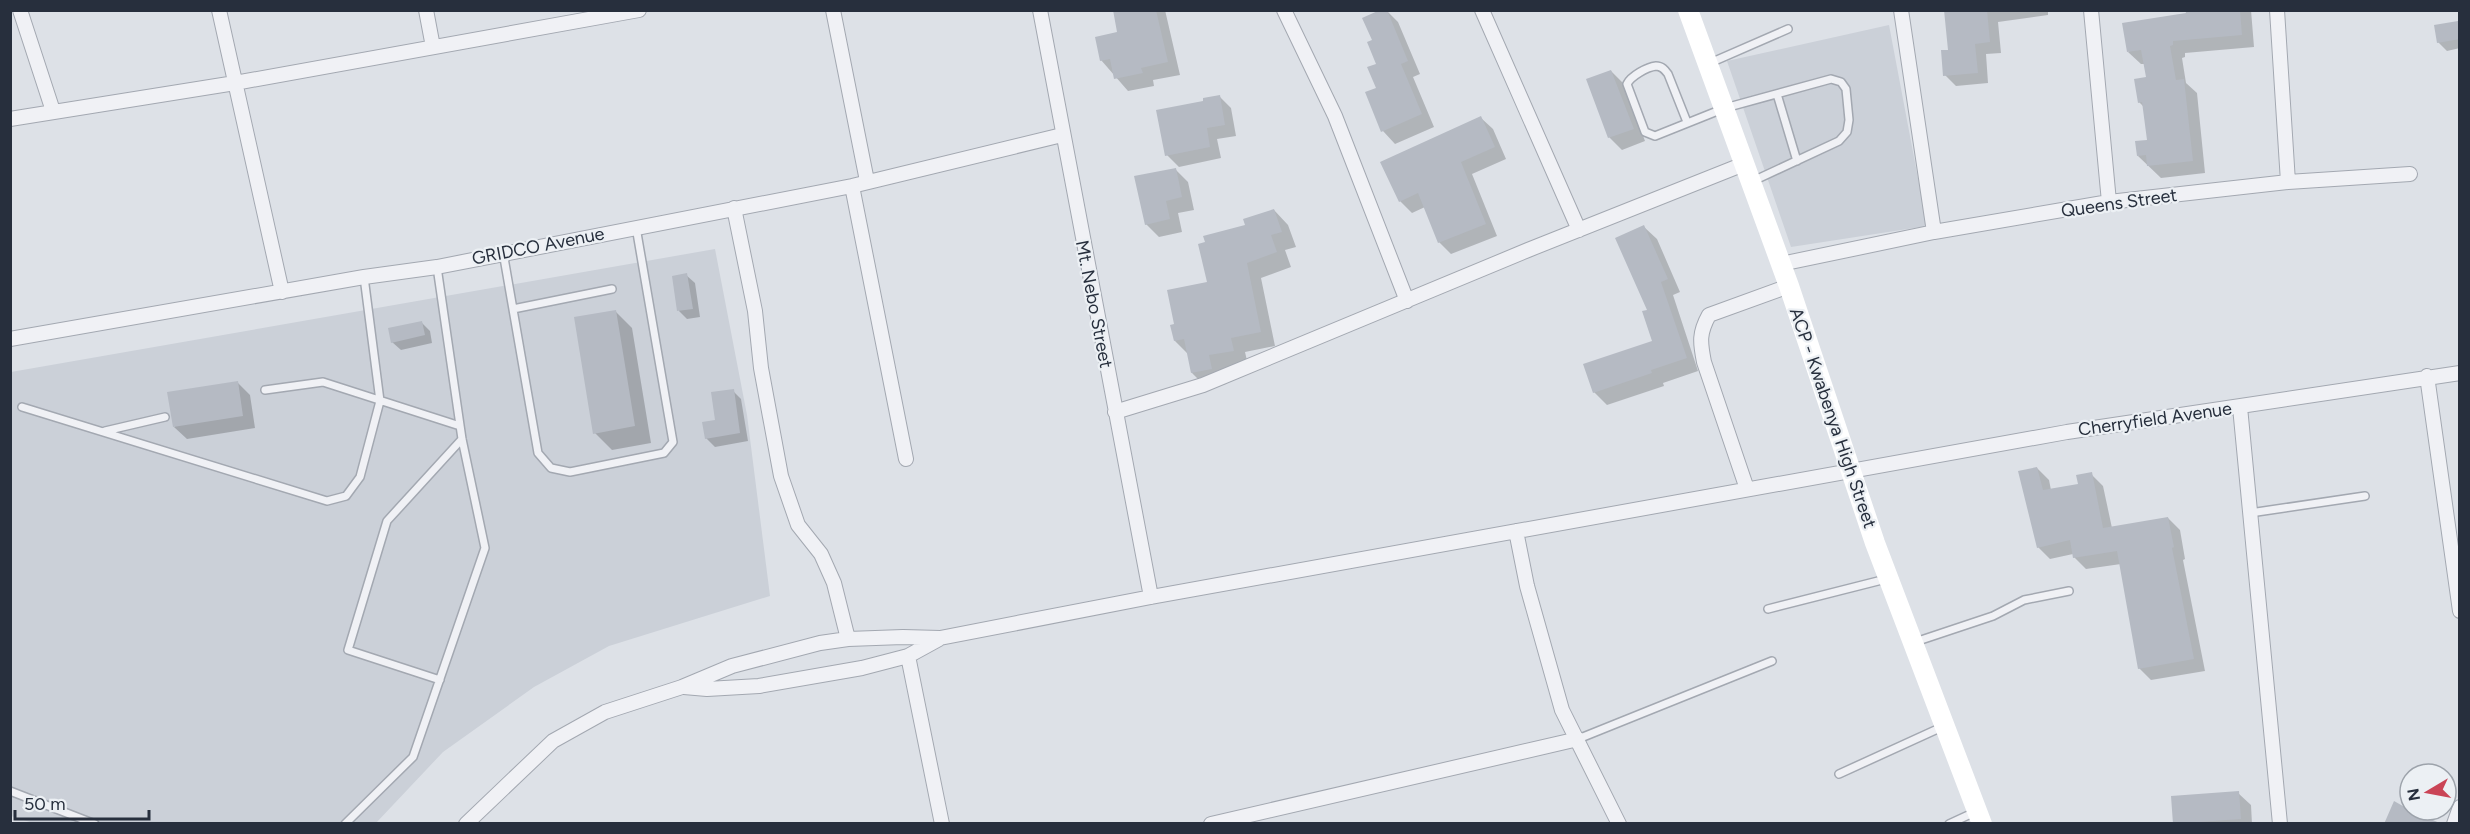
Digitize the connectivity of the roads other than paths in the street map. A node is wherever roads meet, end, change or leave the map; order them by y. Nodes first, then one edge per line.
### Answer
1 (20, 10) edge
2 (219, 10) edge
3 (426, 10) edge
4 (639, 10) edge
5 (833, 10) edge
6 (1040, 10) edge
7 (1284, 10) edge
8 (1482, 10) edge
9 (1688, 10) edge
10 (1901, 10) edge
11 (2091, 10) edge
12 (2277, 10) edge
13 (1788, 29) dead end
14 (433, 47) junction
15 (1708, 64) junction
16 (235, 83) junction
17 (1777, 94) junction
18 (1725, 108) junction
19 (53, 111) junction
20 (10, 119) edge
21 (1687, 122) junction
22 (1062, 135) junction
23 (1797, 160) junction
24 (1747, 173) junction
25 (2410, 174) dead end
26 (867, 181) junction
27 (2289, 183) junction
28 (852, 186) junction
29 (2109, 202) junction
30 (734, 208) junction
31 (636, 227) junction
32 (1579, 230) junction
33 (1934, 232) junction
34 (503, 252) junction
35 (1780, 264) junction
36 (436, 267) junction
37 (364, 277) junction
38 (1789, 286) junction
39 (612, 289) dead end
40 (282, 292) junction
41 (1407, 301) junction
42 (513, 309) junction
43 (10, 339) edge
44 (2460, 373) edge
45 (2427, 376) junction
46 (265, 390) dead end
47 (380, 401) junction
48 (22, 407) dead end
49 (2240, 407) junction
50 (1115, 411) junction
51 (165, 417) dead end
52 (460, 426) junction
53 (102, 432) junction
54 (462, 439) junction
55 (906, 459) dead end
56 (1851, 470) junction
57 (1747, 489) junction
58 (2365, 496) dead end
59 (2250, 513) junction
60 (1516, 531) junction
61 (1889, 579) junction
62 (2069, 591) dead end
63 (1151, 597) junction
64 (1768, 609) dead end
65 (2460, 611) edge
66 (940, 638) junction
67 (848, 639) junction
68 (1913, 643) junction
69 (908, 656) junction
70 (1772, 661) dead end
71 (440, 680) junction
72 (682, 687) junction
73 (1944, 726) junction
74 (1578, 739) junction
75 (1839, 774) dead end
76 (10, 791) edge
77 (2460, 807) edge
78 (1979, 817) edge
79 (1227, 821) edge
80 (94, 824) edge
81 (345, 824) edge
82 (466, 824) edge
83 (942, 824) edge
84 (1211, 824) edge
85 (1619, 824) edge
86 (1949, 824) edge
87 (2280, 824) edge
88 (2454, 824) edge

1 - 19 street
2 - 16 street
3 - 14 street
4 - 14 street
5 - 26 street
6 - 22 street, Mt. Nebo Street
7 - 41 street
8 - 32 street
9 - 15 main road, ACP - Kwabenya High Street
10 - 33 street
11 - 29 street
12 - 27 street
13 - 15 lane
14 - 16 street
15 - 18 main road, ACP - Kwabenya High Street
16 - 19 street
16 - 40 street
17 - 18 lane
17 - 23 lane
17 - 23 lane
18 - 21 lane
18 - 24 main road, ACP - Kwabenya High Street
19 - 20 street
21 - 21 lane
22 - 26 street, GRIDCO Avenue
22 - 50 street, Mt. Nebo Street
23 - 24 lane
24 - 32 street
24 - 35 main road, ACP - Kwabenya High Street
25 - 27 street, Queens Street
26 - 28 street, GRIDCO Avenue
27 - 29 street, Queens Street
28 - 30 street, GRIDCO Avenue
28 - 55 street
29 - 33 street, Queens Street
30 - 31 street, GRIDCO Avenue
30 - 67 street
31 - 34 street, GRIDCO Avenue
31 - 42 lane
32 - 41 street
33 - 35 street, Queens Street
34 - 36 street, GRIDCO Avenue
34 - 42 lane
35 - 38 main road, ACP - Kwabenya High Street
36 - 37 street, GRIDCO Avenue
36 - 52 lane
37 - 40 street, GRIDCO Avenue
37 - 47 lane
38 - 56 main road, ACP - Kwabenya High Street
38 - 57 street
39 - 42 lane
40 - 43 street, GRIDCO Avenue
41 - 50 street
44 - 45 street, Cherryfield Avenue
45 - 49 street, Cherryfield Avenue
45 - 65 street
46 - 47 lane
47 - 52 lane
47 - 53 lane
48 - 53 lane
49 - 56 street, Cherryfield Avenue
49 - 59 street
50 - 63 street, Mt. Nebo Street
51 - 53 lane
52 - 54 lane
54 - 71 lane
54 - 71 lane
56 - 57 street, Cherryfield Avenue
56 - 61 main road, ACP - Kwabenya High Street
57 - 60 street, Cherryfield Avenue
58 - 59 lane
59 - 87 street
60 - 63 street, Cherryfield Avenue
60 - 74 street
61 - 64 lane
61 - 68 main road, ACP - Kwabenya High Street
62 - 68 lane
63 - 66 street, Cherryfield Avenue
66 - 67 street
66 - 69 street
67 - 72 street
68 - 73 main road, ACP - Kwabenya High Street
69 - 72 street
69 - 83 street
70 - 74 lane
71 - 81 lane
72 - 82 street
73 - 75 lane
73 - 78 main road, ACP - Kwabenya High Street
74 - 79 street
74 - 85 street
76 - 80 lane
77 - 88 street
78 - 86 lane
79 - 84 street

